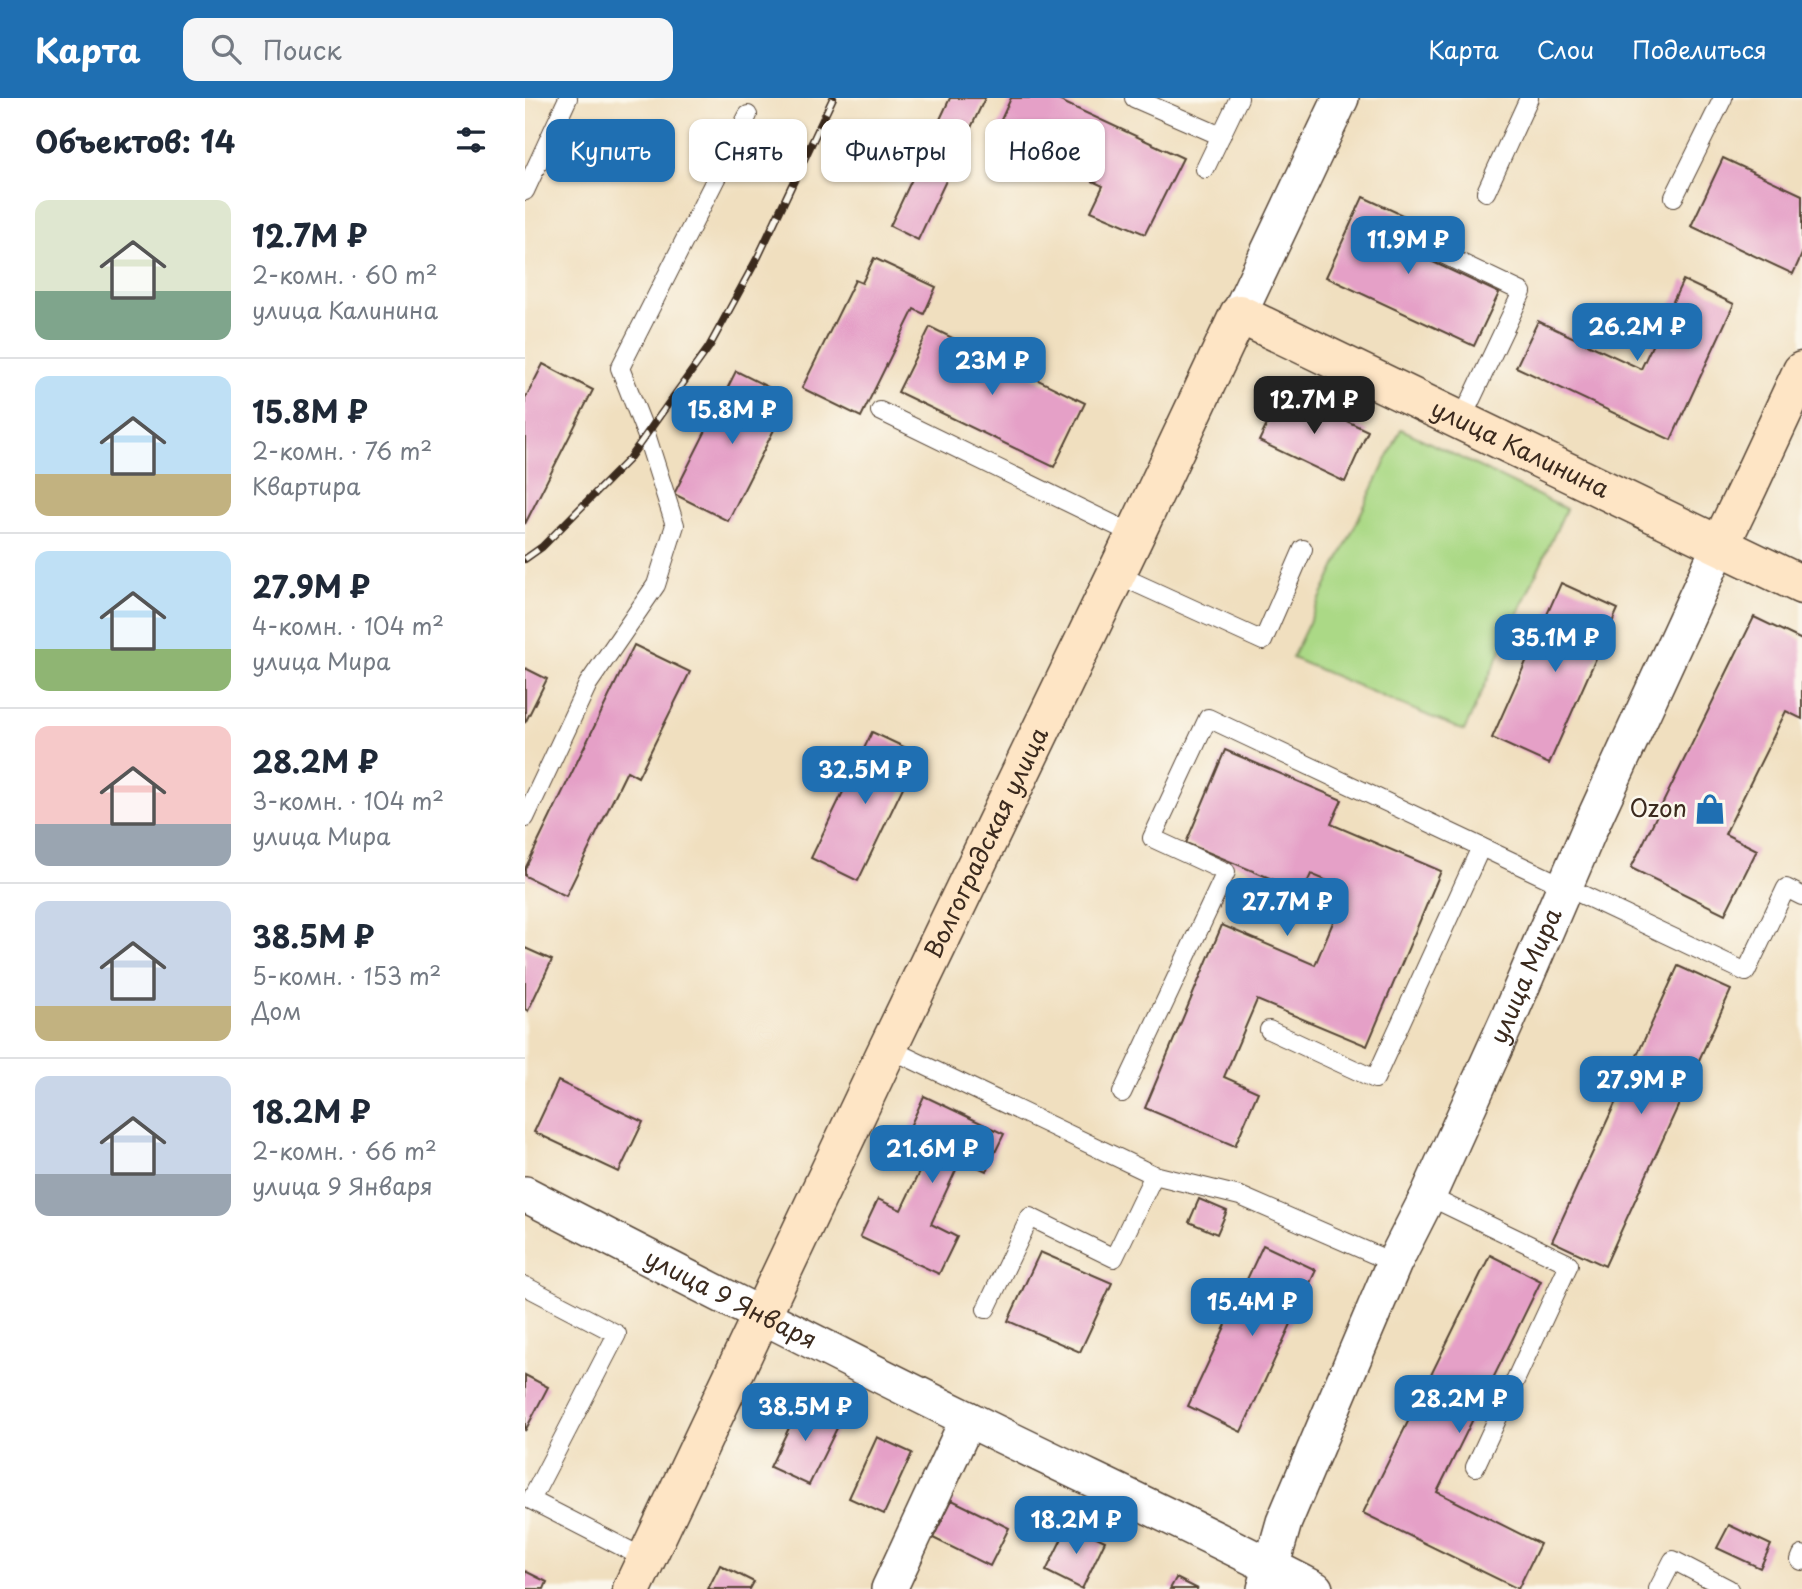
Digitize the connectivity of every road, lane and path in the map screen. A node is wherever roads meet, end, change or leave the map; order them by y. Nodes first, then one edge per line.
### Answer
1 (568, 98) edge
2 (1134, 98) edge
3 (1239, 98) edge
4 (1341, 98) edge
5 (1529, 98) edge
6 (1723, 98) edge
7 (748, 115) dead end
8 (1221, 136) junction
9 (1205, 169) dead end
10 (525, 191) edge
11 (1486, 192) dead end
12 (1674, 197) dead end
13 (1413, 240) dead end
14 (1239, 314) junction
15 (1802, 372) edge
16 (880, 411) dead end
17 (1461, 421) junction
18 (1135, 535) junction
19 (1720, 545) junction
20 (1303, 549) dead end
21 (1116, 574) junction
22 (1802, 585) edge
23 (525, 818) edge
24 (1481, 847) junction
25 (1564, 886) junction
26 (1802, 896) edge
27 (1269, 1030) dead end
28 (888, 1048) junction
29 (1122, 1093) dead end
30 (1154, 1175) junction
31 (525, 1194) edge
32 (1428, 1196) junction
33 (1394, 1263) junction
34 (525, 1286) edge
35 (986, 1309) dead end
36 (762, 1315) junction
37 (968, 1419) junction
38 (1475, 1467) dead end
39 (1802, 1555) edge
40 (1802, 1561) edge
41 (639, 1574) edge
42 (1269, 1578) edge
43 (888, 1589) edge
44 (1315, 1589) edge
45 (1658, 1589) edge
46 (1729, 1589) edge

1 - 10 lane
2 - 8 lane
3 - 8 lane
4 - 14 street, Волгоградская улица
5 - 11 lane
6 - 12 lane
7 - 23 lane
8 - 9 lane
13 - 17 lane
14 - 17 street, улица Калинина
14 - 18 street, Волгоградская улица
15 - 19 street, улица Мира
16 - 18 lane
17 - 19 street, улица Калинина
18 - 21 street, Волгоградская улица
19 - 22 street, улица Калинина
19 - 25 street, улица Мира
20 - 21 lane
21 - 28 street, Волгоградская улица
24 - 25 lane
24 - 27 lane
24 - 29 lane
25 - 26 lane
25 - 32 street, улица Мира
28 - 30 lane
28 - 36 street, Волгоградская улица
30 - 33 lane
30 - 35 lane
31 - 36 street, улица 9 Января
32 - 33 street, улица Мира
32 - 38 lane
33 - 42 street, улица Мира
34 - 41 lane
36 - 37 street, улица 9 Января
36 - 41 street, Волгоградская улица
37 - 42 street, улица 9 Января
37 - 43 street
39 - 40 lane
42 - 44 street, улица 9 Января
45 - 46 lane

